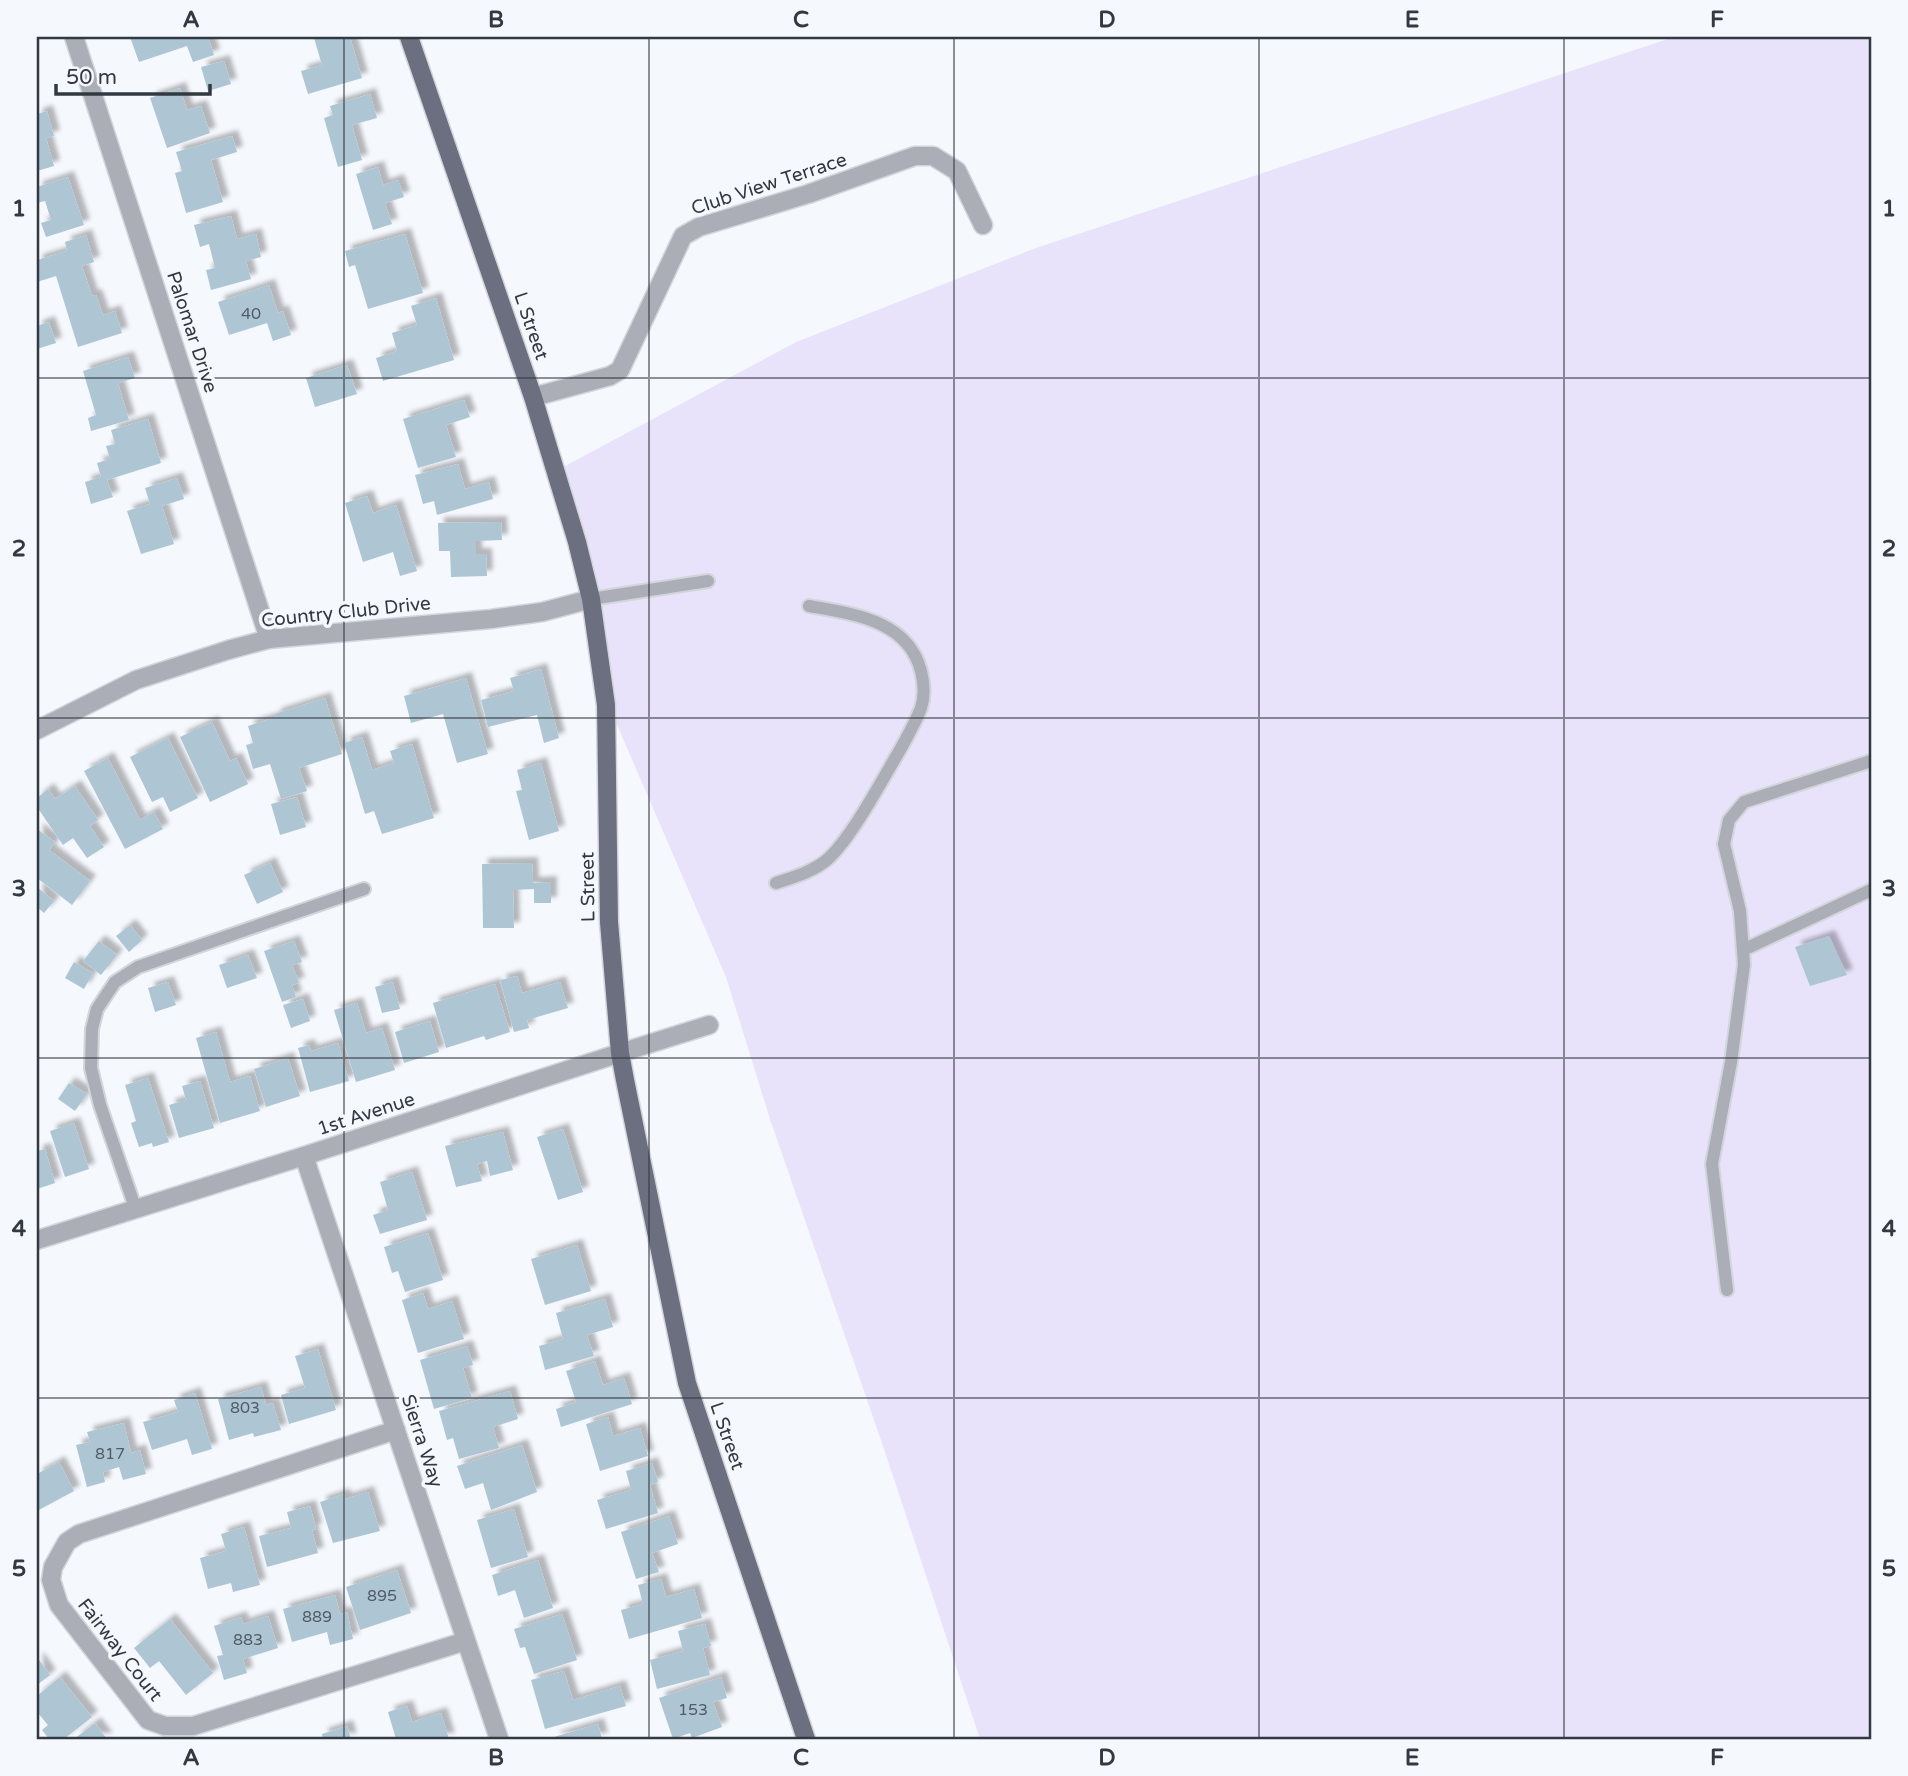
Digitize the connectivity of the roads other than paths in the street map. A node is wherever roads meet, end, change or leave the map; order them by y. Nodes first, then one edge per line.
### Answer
1 (74, 37) edge
2 (410, 37) edge
3 (983, 225) dead end
4 (533, 397) junction
5 (708, 580) dead end
6 (590, 599) junction
7 (809, 606) dead end
8 (269, 639) junction
9 (42, 723) edge
10 (1871, 761) edge
11 (776, 883) dead end
12 (364, 889) dead end
13 (1871, 890) edge
14 (1743, 950) junction
15 (709, 1025) dead end
16 (620, 1053) junction
17 (304, 1156) junction
18 (136, 1210) junction
19 (37, 1240) edge
20 (1727, 1290) dead end
21 (396, 1430) junction
22 (466, 1641) junction
23 (499, 1739) edge
24 (806, 1739) edge

1 - 8 street, Palomar Drive
2 - 4 main road, L Street
3 - 4 street, Club View Terrace
4 - 6 main road, L Street
5 - 6 lane
6 - 8 street, Country Club Drive
6 - 16 main road, L Street
7 - 11 lane
8 - 9 street, Country Club Drive
10 - 14 lane
12 - 18 lane
13 - 14 lane
14 - 20 lane
15 - 16 street, 1st Avenue
16 - 17 street, 1st Avenue
16 - 24 main road, L Street
17 - 18 street, 1st Avenue
17 - 21 street, Sierra Way
18 - 19 street, 1st Avenue
21 - 22 street, Sierra Way
21 - 22 street, Fairway Court
22 - 23 street, Sierra Way

